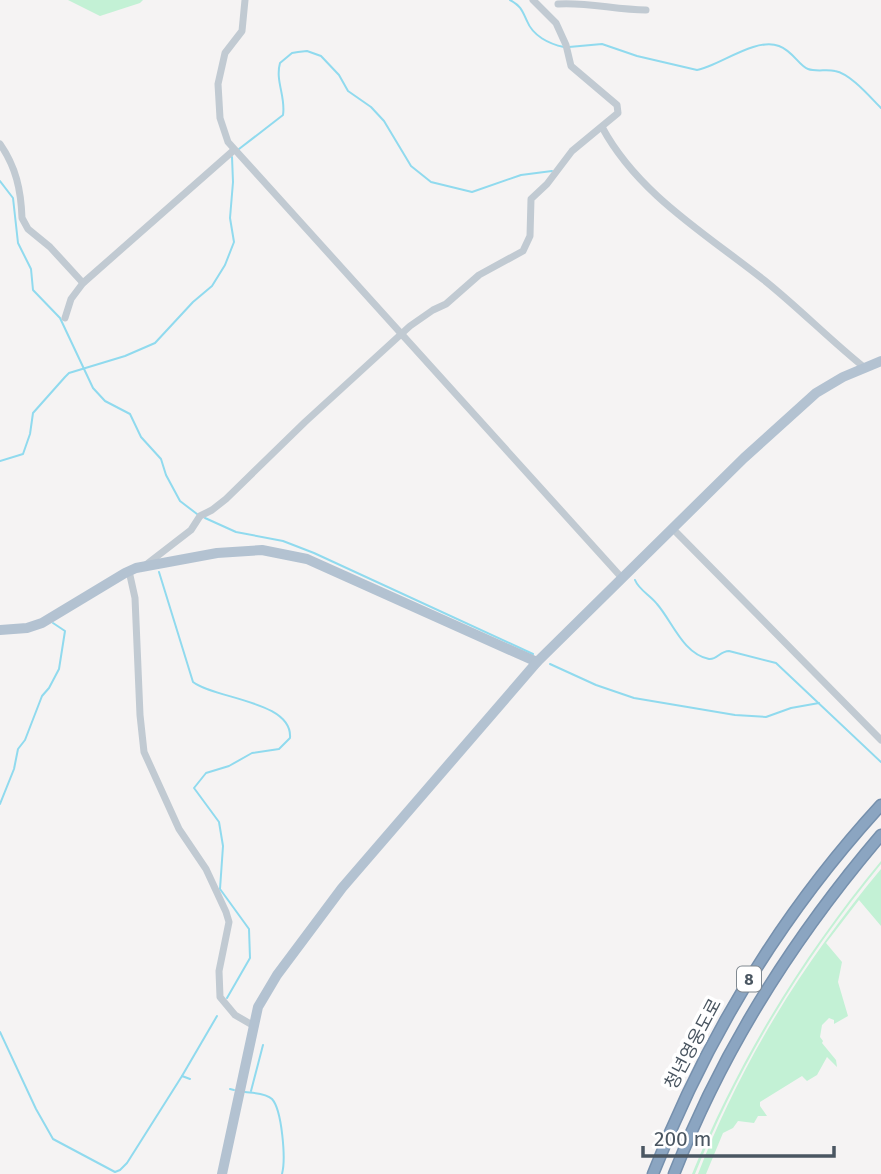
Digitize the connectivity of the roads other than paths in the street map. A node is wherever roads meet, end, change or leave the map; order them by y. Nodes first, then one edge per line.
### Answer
1 (245, 0) edge
2 (533, 0) edge
3 (558, 2) edge
4 (646, 10) dead end
5 (553, 19) junction
6 (602, 127) junction
7 (0, 144) edge
8 (234, 150) junction
9 (83, 283) junction
10 (65, 318) dead end
11 (401, 336) junction
12 (881, 361) edge
13 (865, 368) junction
14 (673, 529) junction
15 (145, 566) junction
16 (130, 571) junction
17 (622, 578) junction
18 (0, 630) edge
19 (537, 662) junction
20 (881, 740) edge
21 (881, 805) edge
22 (881, 835) edge
23 (254, 1026) junction
24 (222, 1174) edge
25 (653, 1174) edge
26 (674, 1174) edge

1 - 8 street
2 - 5 street
3 - 4 street
3 - 5 street
5 - 6 street
6 - 11 street
6 - 13 street
7 - 9 street
8 - 9 street
8 - 11 street
9 - 10 street
11 - 15 street
11 - 17 street
12 - 13 main road
13 - 14 main road
14 - 17 main road
14 - 20 street
15 - 16 main road
15 - 19 main road
16 - 18 main road
16 - 23 street
17 - 19 main road
19 - 23 main road
21 - 25 highway, 청년영웅도로 / 8
22 - 26 highway, 청년영웅도로 / 8
23 - 24 main road

